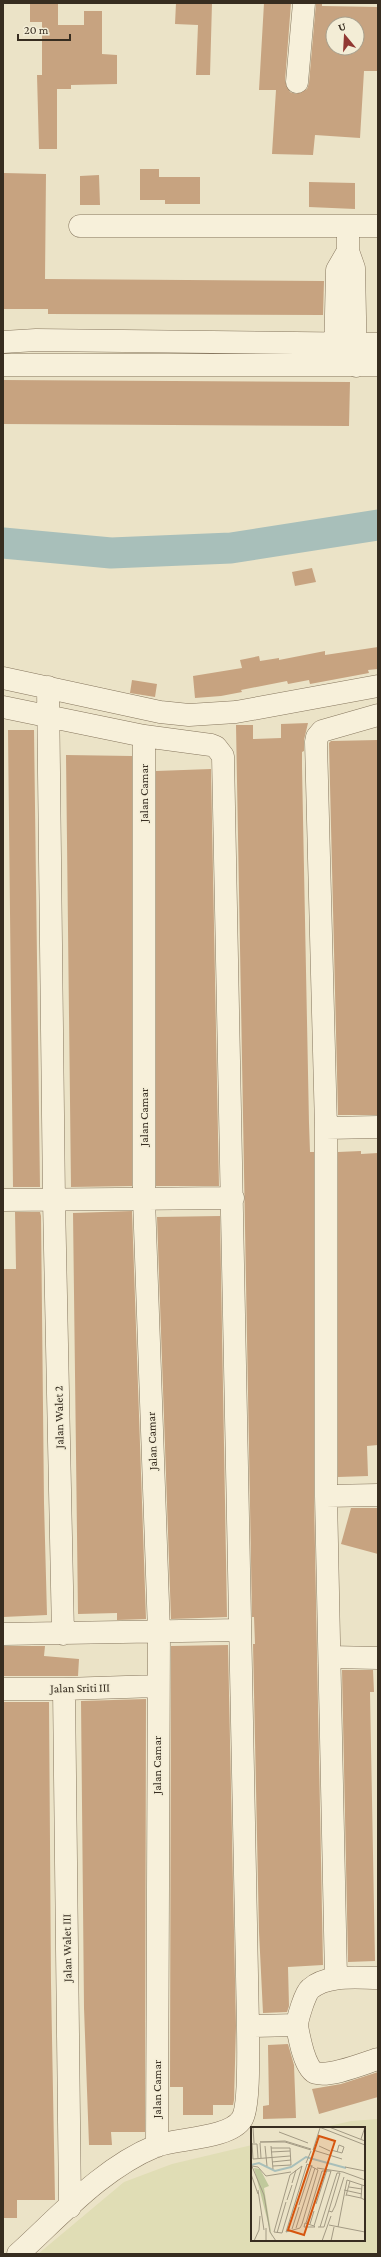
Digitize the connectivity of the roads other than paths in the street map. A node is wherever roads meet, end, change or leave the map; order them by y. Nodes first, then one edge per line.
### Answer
1 (304, 3) edge
2 (297, 82) dead end
3 (80, 226) dead end
4 (348, 226) junction
5 (378, 226) edge
6 (3, 342) edge
7 (378, 344) edge
8 (345, 355) junction
9 (3, 365) edge
10 (378, 366) edge
11 (3, 678) edge
12 (378, 686) edge
13 (48, 687) junction
14 (3, 707) edge
15 (378, 715) edge
16 (48, 716) junction
17 (144, 736) junction
18 (378, 1127) edge
19 (326, 1128) junction
20 (144, 1198) junction
21 (233, 1198) junction
22 (3, 1200) edge
23 (54, 1200) junction
24 (378, 1495) edge
25 (326, 1496) junction
26 (240, 1630) junction
27 (159, 1632) junction
28 (3, 1634) edge
29 (63, 1634) junction
30 (330, 1657) junction
31 (378, 1658) edge
32 (157, 1686) junction
33 (3, 1688) edge
34 (64, 1689) junction
35 (336, 1978) junction
36 (378, 1978) edge
37 (297, 2025) junction
38 (248, 2026) junction
39 (378, 2059) edge
40 (158, 2146) junction
41 (70, 2207) junction
42 (18, 2254) edge

1 - 2 street
3 - 4 street
4 - 5 street
4 - 8 street
6 - 8 street
7 - 8 street
8 - 9 street
8 - 10 street
11 - 13 street
12 - 13 street
13 - 16 street, Jalan Walet 2
14 - 16 street
15 - 19 street
16 - 17 street
16 - 23 street, Jalan Walet 2
17 - 20 street, Jalan Camar
17 - 21 street
18 - 19 street
19 - 25 street
20 - 21 street
20 - 23 street
20 - 27 street, Jalan Camar
21 - 26 street
22 - 23 street
23 - 29 street, Jalan Walet 2
24 - 25 street
25 - 30 street
26 - 27 street
26 - 38 street
27 - 29 street
27 - 32 street, Jalan Camar
28 - 29 street
30 - 31 street
30 - 35 street
32 - 34 street, Jalan Sriti III
32 - 40 street, Jalan Camar
33 - 34 street, Jalan Sriti III
34 - 41 street, Jalan Walet III
35 - 36 street
35 - 37 street
37 - 38 street
37 - 39 street
38 - 40 street
40 - 41 street
41 - 42 street

